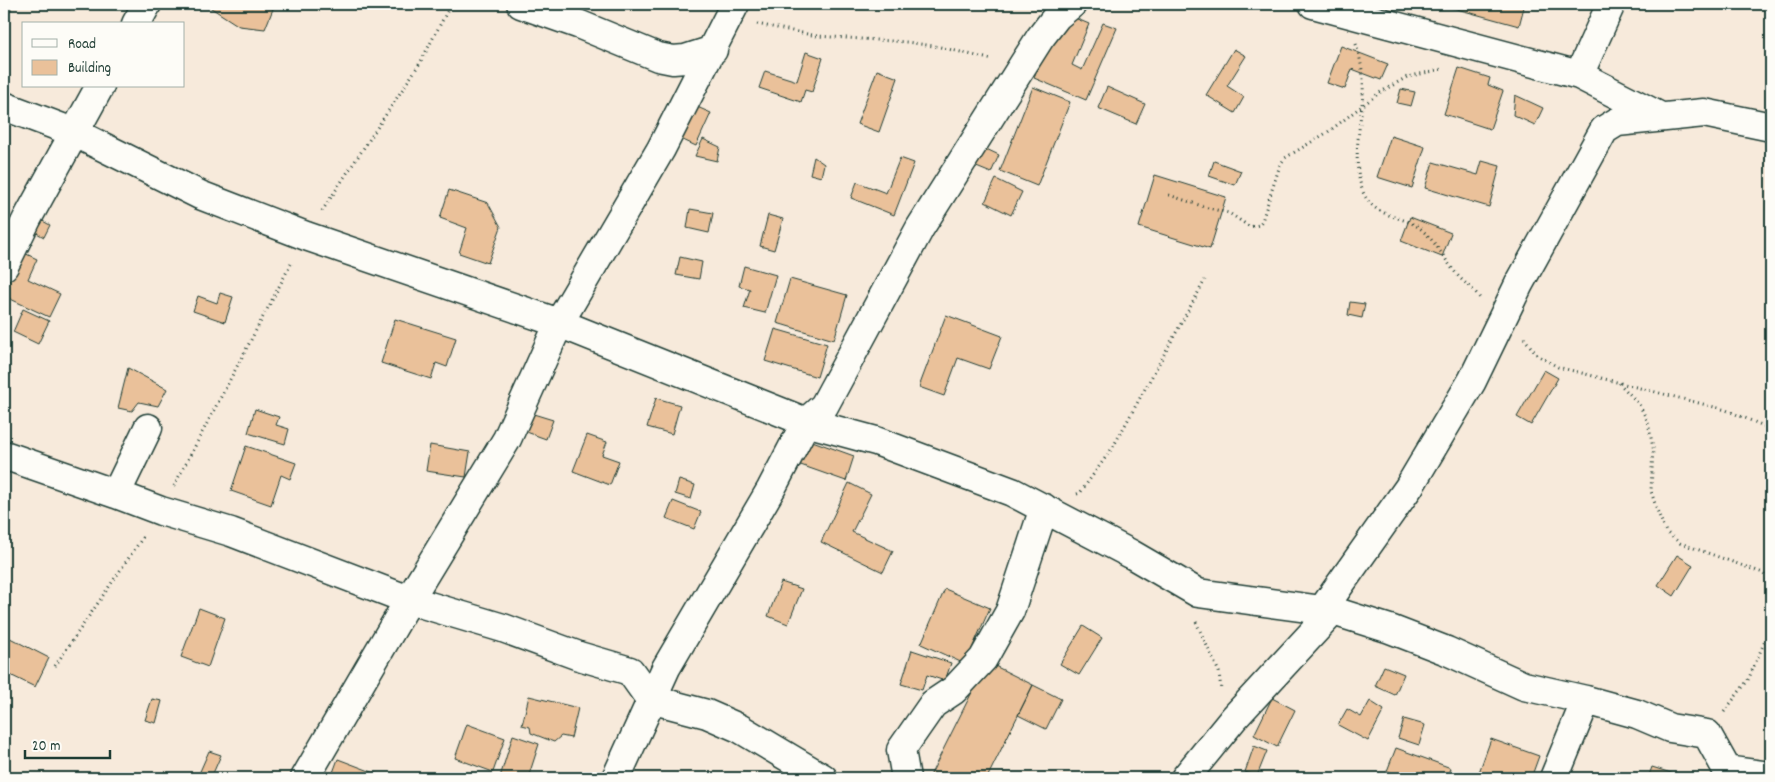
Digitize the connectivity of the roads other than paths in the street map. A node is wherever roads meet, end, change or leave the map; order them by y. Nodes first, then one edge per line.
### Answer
1 (147, 4) edge
2 (521, 4) edge
3 (735, 4) edge
4 (1072, 4) edge
5 (1313, 4) edge
6 (1611, 4) edge
7 (137, 22) edge
8 (716, 45) junction
9 (1580, 75) junction
10 (99, 88) edge
11 (4, 106) edge
12 (1661, 117) junction
13 (1771, 127) edge
14 (73, 132) junction
15 (4, 266) edge
16 (559, 323) junction
17 (806, 422) junction
18 (148, 428) dead end
19 (4, 455) edge
20 (116, 494) junction
21 (1044, 508) junction
22 (409, 600) junction
23 (1328, 611) junction
24 (650, 699) junction
25 (1586, 700) junction
26 (1771, 776) edge
27 (305, 778) edge
28 (616, 778) edge
29 (823, 778) edge
30 (906, 778) edge
31 (1185, 778) edge
32 (1554, 778) edge

1 - 7 street
2 - 8 street
3 - 8 street
4 - 17 street
5 - 9 street
6 - 9 street
8 - 16 street
9 - 12 street
10 - 14 street
11 - 14 street
12 - 13 street
12 - 23 street
14 - 15 street
14 - 16 street
16 - 17 street
16 - 22 street
17 - 21 street
17 - 24 street
18 - 20 street
19 - 20 street
20 - 22 street
21 - 23 street
21 - 30 street
22 - 24 street
22 - 27 street
23 - 25 street
23 - 31 street
24 - 28 street
24 - 29 street
25 - 26 street
25 - 32 street

